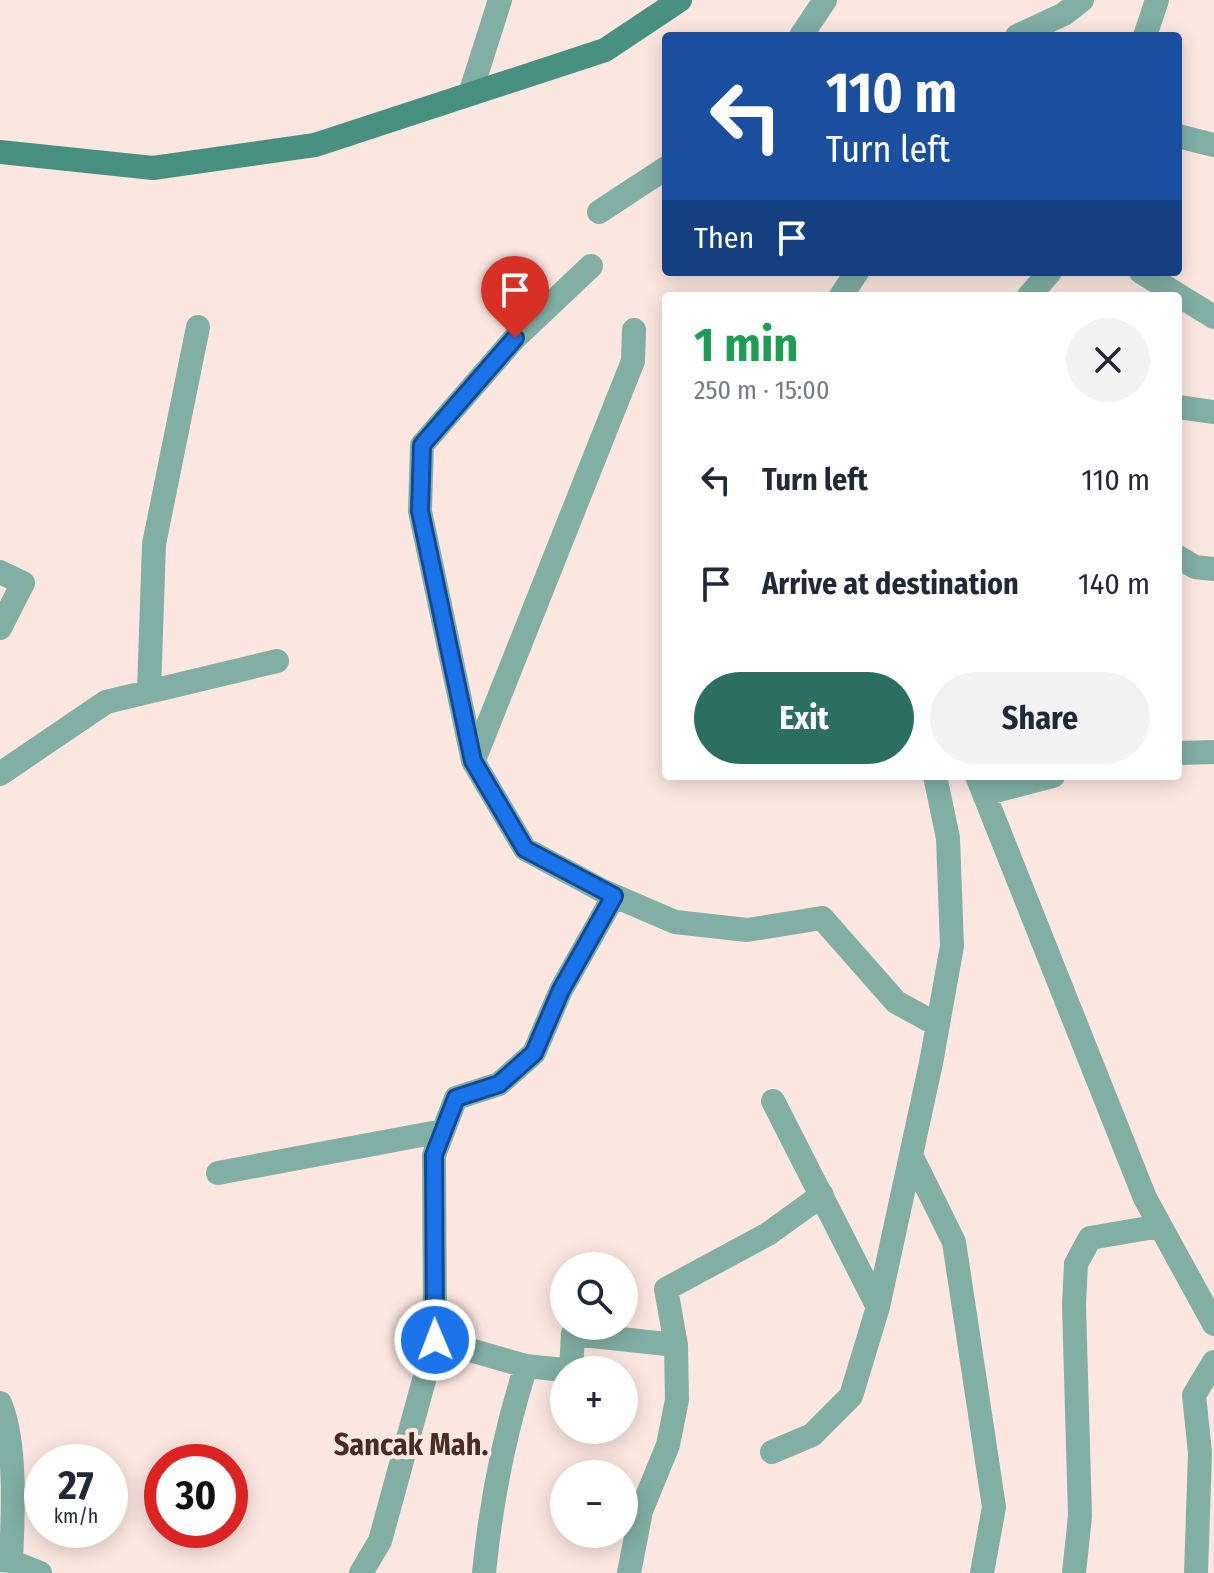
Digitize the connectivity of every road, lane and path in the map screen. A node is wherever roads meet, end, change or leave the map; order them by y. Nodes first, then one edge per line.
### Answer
1 (500, 0) edge
2 (680, 0) edge
3 (825, 0) edge
4 (1082, 0) edge
5 (1157, 0) edge
6 (804, 32) edge
7 (1026, 32) edge
8 (1146, 32) edge
9 (470, 94) junction
10 (1182, 137) edge
11 (1214, 145) edge
12 (0, 152) edge
13 (662, 171) edge
14 (599, 212) dead end
15 (591, 266) dead end
16 (1046, 276) edge
17 (1147, 276) edge
18 (1032, 292) edge
19 (1173, 292) edge
20 (1182, 297) edge
21 (1214, 317) edge
22 (198, 327) dead end
23 (634, 330) dead end
24 (1182, 408) edge
25 (1214, 412) edge
26 (1182, 559) edge
27 (1214, 569) edge
28 (0, 572) edge
29 (0, 628) edge
30 (277, 661) dead end
31 (149, 691) junction
32 (1214, 752) edge
33 (1182, 753) edge
34 (473, 761) junction
35 (0, 774) edge
36 (936, 780) edge
37 (1021, 780) edge
38 (980, 785) edge
39 (614, 896) junction
40 (938, 1025) junction
41 (773, 1101) dead end
42 (443, 1131) junction
43 (911, 1155) junction
44 (218, 1173) dead end
45 (822, 1195) junction
46 (1160, 1226) junction
47 (878, 1307) junction
48 (1214, 1324) edge
49 (435, 1340) junction
50 (676, 1345) junction
51 (572, 1356) edge
52 (1214, 1362) edge
53 (526, 1366) junction
54 (550, 1369) edge
55 (0, 1403) edge
56 (772, 1452) dead end
57 (6, 1561) edge
58 (40, 1573) edge
59 (361, 1573) edge
60 (484, 1573) edge
61 (629, 1573) edge
62 (982, 1573) edge
63 (1074, 1573) edge
64 (1196, 1573) edge

1 - 9 street
2 - 9 street
3 - 6 street
4 - 7 street
5 - 8 street
9 - 12 street
10 - 11 street
13 - 14 street
15 - 34 street
16 - 18 street
17 - 19 street
20 - 21 street
22 - 31 street
23 - 34 street
24 - 25 street
26 - 27 street
28 - 29 street
30 - 31 street
31 - 35 street
32 - 33 street
34 - 39 street
36 - 40 street
37 - 38 street
38 - 46 street
39 - 40 street
39 - 42 street
40 - 43 street
41 - 45 street
42 - 44 street
42 - 49 street
43 - 47 street
43 - 62 street
45 - 47 street
45 - 50 street
46 - 48 street
46 - 63 street
47 - 56 street
49 - 53 street
49 - 59 street
50 - 51 street
50 - 61 street
52 - 64 street
53 - 54 street
53 - 60 street
55 - 57 street
57 - 58 street

